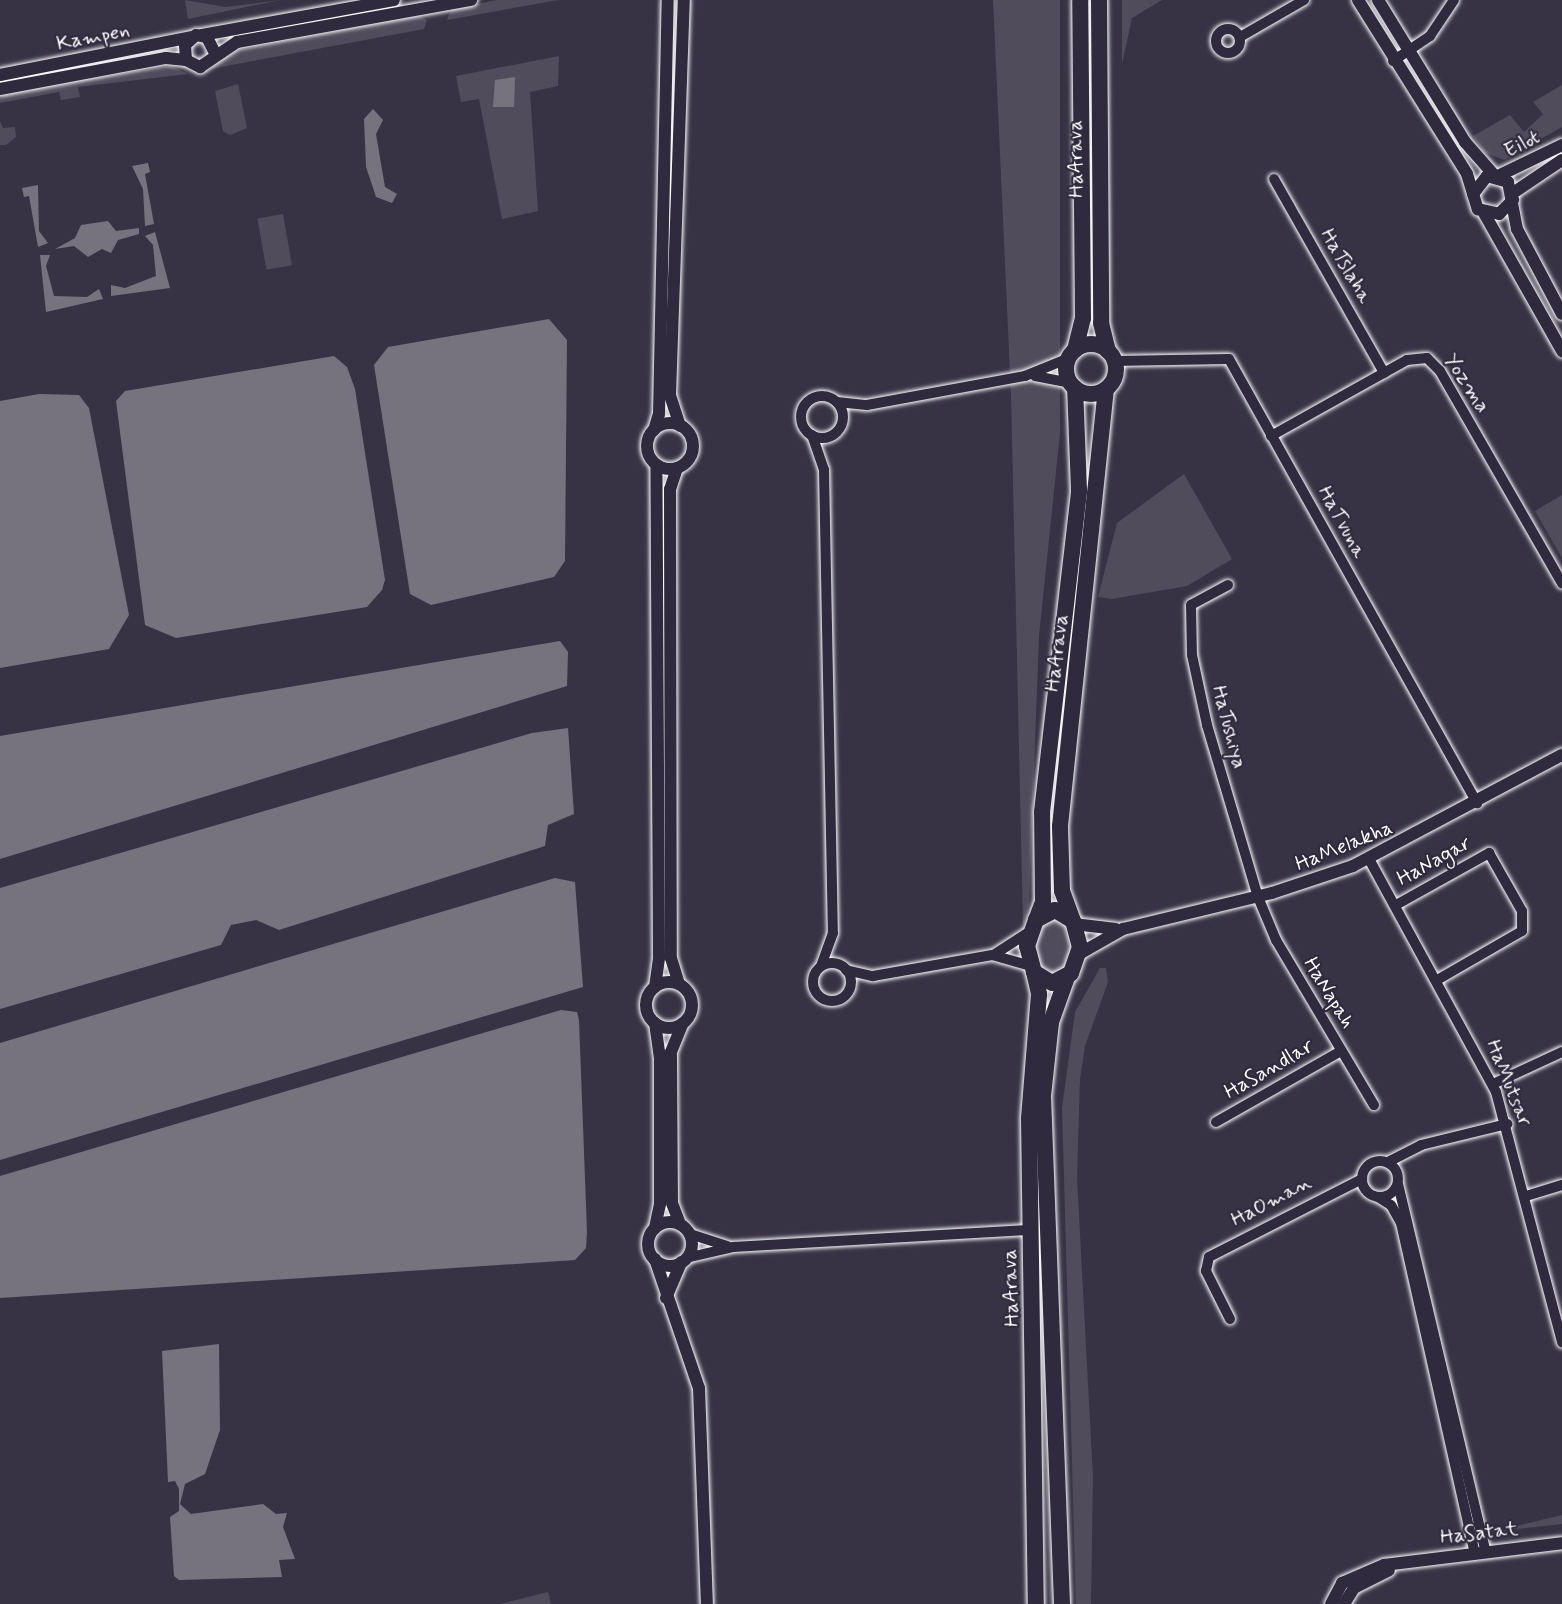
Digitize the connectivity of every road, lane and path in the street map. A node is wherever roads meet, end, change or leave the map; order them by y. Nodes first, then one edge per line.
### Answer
1 (394, 0) edge
2 (471, 0) edge
3 (668, 0) edge
4 (684, 0) edge
5 (1080, 0) edge
6 (1099, 0) edge
7 (1304, 0) edge
8 (1358, 0) edge
9 (1378, 0) edge
10 (1454, 0) edge
11 (197, 36) junction
12 (1240, 37) dead end
13 (1408, 52) junction
14 (216, 55) junction
15 (186, 60) junction
16 (1393, 61) junction
17 (0, 75) edge
18 (0, 89) edge
19 (1562, 145) edge
20 (1562, 160) edge
21 (1496, 175) junction
22 (1274, 179) dead end
23 (1473, 194) junction
24 (1513, 196) junction
25 (1484, 213) junction
26 (1562, 314) edge
27 (1562, 351) edge
28 (1072, 354) junction
29 (1111, 356) junction
30 (1384, 373) junction
31 (1025, 376) junction
32 (1073, 386) junction
33 (1106, 389) junction
34 (837, 402) junction
35 (867, 405) junction
36 (843, 421) junction
37 (680, 426) junction
38 (654, 430) junction
39 (835, 433) junction
40 (812, 435) junction
41 (1271, 436) junction
42 (656, 465) junction
43 (677, 468) junction
44 (824, 470) junction
45 (1562, 583) edge
46 (1228, 585) dead end
47 (1562, 755) edge
48 (1477, 803) junction
49 (1369, 859) junction
50 (1258, 897) junction
51 (1396, 905) junction
52 (1074, 922) junction
53 (1033, 926) junction
54 (1123, 929) junction
55 (833, 933) junction
56 (1079, 954) junction
57 (992, 955) junction
58 (821, 966) junction
59 (844, 968) junction
60 (1033, 969) junction
61 (873, 976) junction
62 (1067, 977) junction
63 (1439, 979) junction
64 (679, 984) junction
65 (654, 987) junction
66 (850, 988) junction
67 (655, 1023) junction
68 (683, 1023) junction
69 (1341, 1051) junction
70 (1562, 1052) edge
71 (1493, 1084) junction
72 (1374, 1105) dead end
73 (1216, 1122) dead end
74 (1507, 1124) junction
75 (1388, 1162) junction
76 (1362, 1179) junction
77 (1398, 1184) junction
78 (1562, 1185) edge
79 (1526, 1196) junction
80 (1378, 1197) junction
81 (680, 1224) junction
82 (656, 1228) junction
83 (1032, 1230) junction
84 (690, 1234) junction
85 (733, 1247) junction
86 (655, 1259) junction
87 (683, 1260) junction
88 (667, 1305) junction
89 (1230, 1318) dead end
90 (1562, 1342) edge
91 (1562, 1543) edge
92 (1481, 1552) junction
93 (1401, 1563) junction
94 (707, 1604) edge
95 (1036, 1604) edge
96 (1062, 1604) edge
97 (1331, 1604) edge
98 (1344, 1604) edge

1 - 11 street, Kampen
2 - 14 street
3 - 38 street
4 - 37 street
5 - 28 highway, HaArava
6 - 29 highway, HaArava
7 - 12 street
8 - 16 street
9 - 13 street
10 - 13 street
11 - 14 street
11 - 15 street
11 - 17 street, Kampen
13 - 16 street
13 - 21 street
14 - 15 street
15 - 18 street, Kampen
16 - 23 street
19 - 21 street, Eilot
20 - 24 street, Eilot
21 - 23 street
21 - 24 street
22 - 30 street, HaTslaha
23 - 25 street
24 - 25 street
24 - 26 street
25 - 27 street
28 - 29 highway
28 - 31 street
28 - 32 highway
29 - 33 highway
29 - 41 street, HaTvuna
30 - 41 street, Yozma
30 - 45 street, Yozma
31 - 32 street
31 - 35 street
32 - 33 highway
32 - 53 highway, HaArava
33 - 52 highway, HaArava
34 - 35 street
34 - 36 street
34 - 40 street
35 - 36 street
36 - 39 street
37 - 38 street
37 - 43 street
38 - 42 street
39 - 40 street
39 - 44 street
40 - 44 street
41 - 48 street, HaTvuna
42 - 43 street
42 - 65 street
43 - 64 street
44 - 55 street
46 - 50 street, HaTushiya
47 - 48 street, HaMelakha
48 - 49 street, HaMelakha
49 - 50 street, HaMelakha
49 - 51 street, HaMutsar
50 - 54 street, HaMelakha
50 - 69 street, HaNapah
51 - 63 street, HaMutsar
51 - 63 street, HaNagar
52 - 53 highway
52 - 54 street, HaMelakha
52 - 56 highway
53 - 57 street
53 - 60 highway
54 - 56 street, HaMelakha
55 - 58 street
55 - 59 street
56 - 62 highway
57 - 60 street
57 - 61 street
58 - 59 street
58 - 66 street
59 - 61 street
59 - 66 street
60 - 62 highway
60 - 83 highway, HaArava
61 - 66 street
62 - 96 highway, HaArava
63 - 71 street, HaMutsar
64 - 65 street
64 - 68 street
65 - 67 street
67 - 68 street
67 - 82 street
68 - 81 street
69 - 72 street, HaNapah
69 - 73 street, HaSandlar
70 - 71 street
71 - 74 street, HaMutsar
74 - 75 street
74 - 79 street, HaMutsar
75 - 76 street
75 - 77 street
76 - 80 street
76 - 89 street, HaOman
77 - 80 street
77 - 92 street
78 - 79 street
79 - 90 street, HaMutsar
80 - 92 street
81 - 82 street
81 - 84 street
82 - 86 street
83 - 85 street
83 - 95 highway, HaArava
84 - 85 street
84 - 87 street
85 - 87 street
86 - 87 street
86 - 88 street
87 - 88 street
88 - 94 street
91 - 92 street, HaSatat
92 - 93 street, HaSatat
93 - 97 street
93 - 98 street

